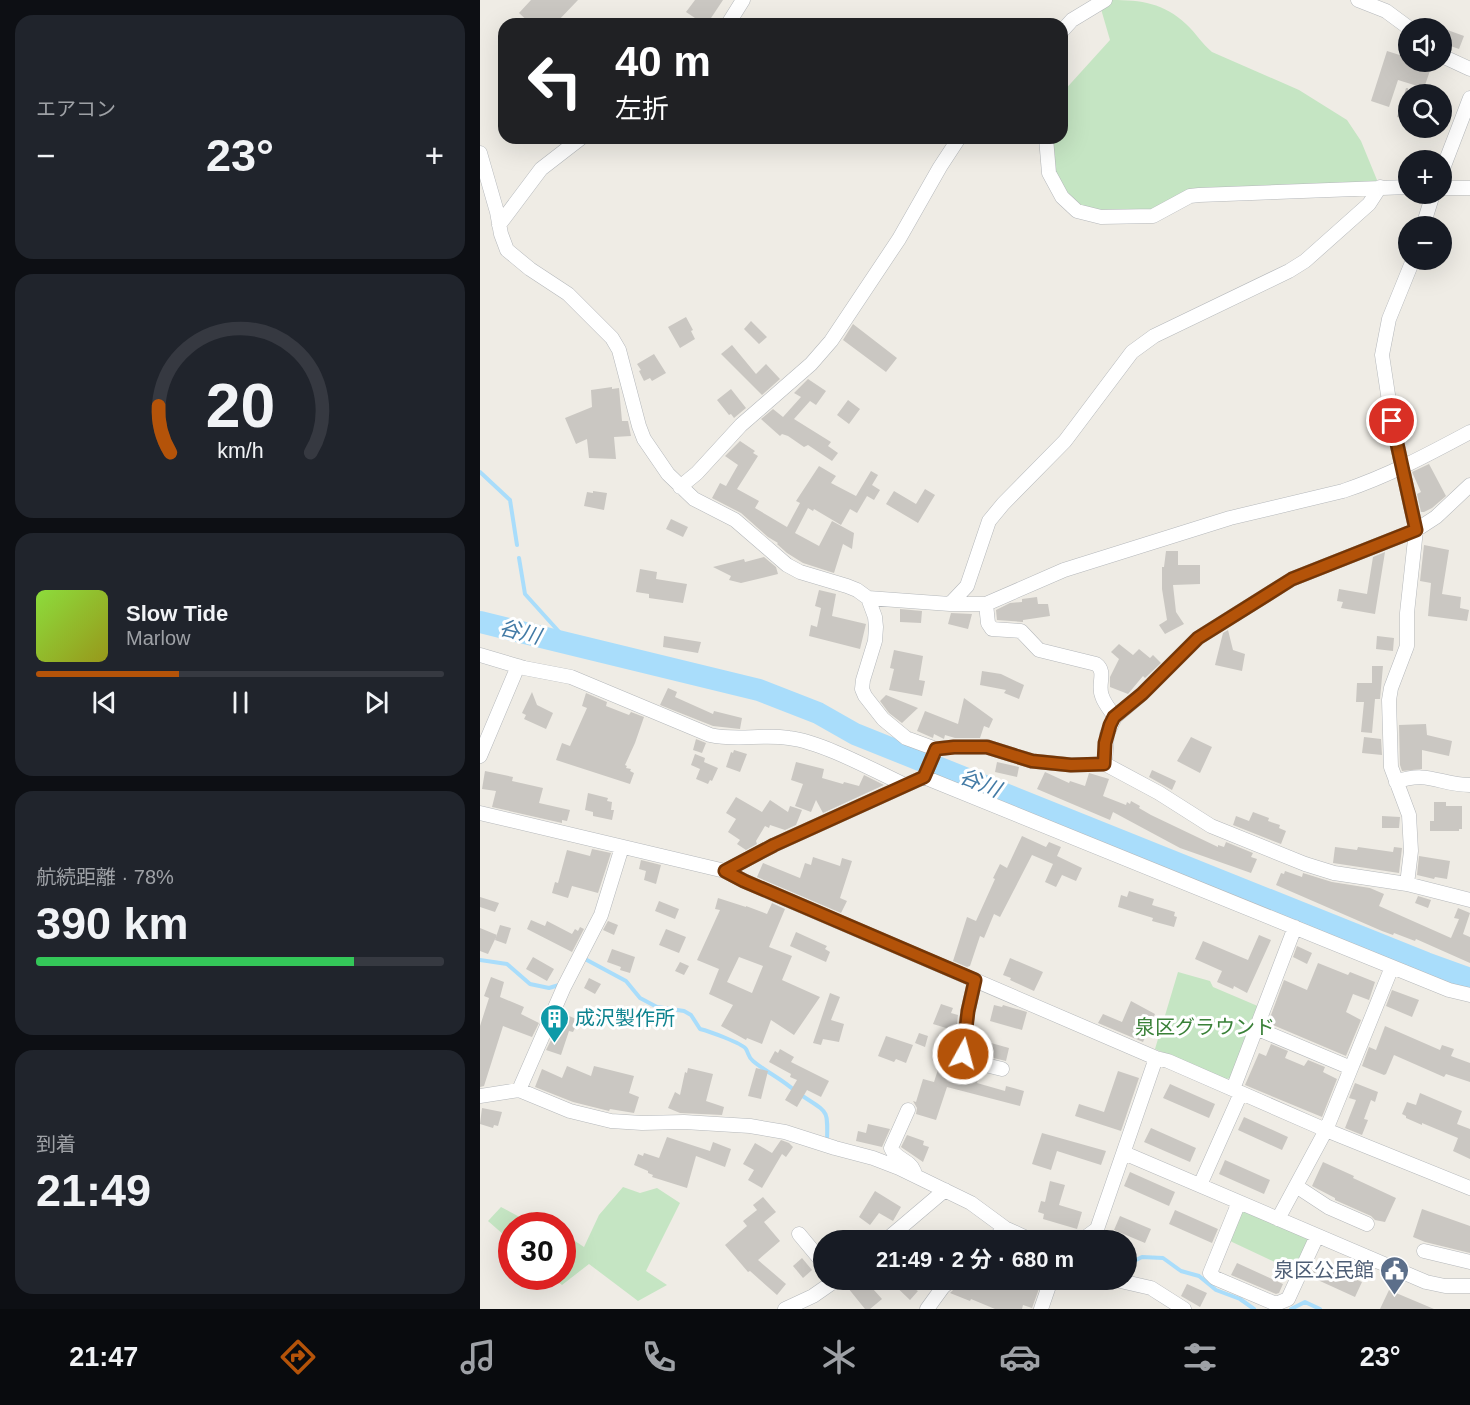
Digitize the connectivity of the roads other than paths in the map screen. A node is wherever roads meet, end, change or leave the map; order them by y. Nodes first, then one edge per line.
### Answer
1 (743, 0) edge
2 (1105, 0) edge
3 (1358, 0) edge
4 (732, 18) edge
5 (1398, 20) edge
6 (1068, 24) edge
7 (1452, 61) edge
8 (1470, 69) edge
9 (1470, 98) edge
10 (573, 144) edge
11 (955, 144) edge
12 (1047, 144) edge
13 (1450, 150) edge
14 (480, 153) edge
15 (1380, 187) junction
16 (1398, 187) edge
17 (1452, 188) edge
18 (1470, 188) edge
19 (500, 225) junction
20 (1409, 270) edge
21 (1470, 432) edge
22 (1402, 467) junction
23 (1470, 484) edge
24 (680, 487) junction
25 (1416, 530) junction
26 (868, 598) junction
27 (950, 604) junction
28 (986, 604) junction
29 (480, 655) edge
30 (518, 666) junction
31 (1114, 717) junction
32 (935, 752) junction
33 (480, 756) edge
34 (1104, 764) junction
35 (925, 774) junction
36 (1396, 782) junction
37 (1470, 784) edge
38 (905, 785) junction
39 (480, 813) edge
40 (622, 847) junction
41 (725, 871) junction
42 (1407, 884) junction
43 (1470, 900) edge
44 (1295, 927) junction
45 (1392, 966) junction
46 (975, 980) junction
47 (1470, 995) edge
48 (1258, 1029) junction
49 (1156, 1058) junction
50 (1351, 1068) junction
51 (1002, 1069) dead end
52 (519, 1090) junction
53 (1237, 1091) junction
54 (480, 1096) edge
55 (908, 1110) dead end
56 (1326, 1130) junction
57 (1124, 1153) junction
58 (915, 1176) junction
59 (1200, 1185) junction
60 (1296, 1186) junction
61 (1470, 1188) edge
62 (945, 1191) junction
63 (1239, 1202) junction
64 (1278, 1219) junction
65 (1366, 1224) dead end
66 (1005, 1228) joint
67 (898, 1230) edge
68 (1009, 1230) edge
69 (1096, 1230) edge
70 (799, 1234) dead end
71 (1317, 1236) junction
72 (813, 1251) edge
73 (1424, 1251) dead end
74 (1470, 1262) edge
75 (1137, 1285) edge
76 (1470, 1286) edge
77 (822, 1290) edge
78 (941, 1290) edge
79 (1048, 1290) edge
80 (785, 1309) edge
81 (927, 1309) edge
82 (1041, 1309) edge
83 (1184, 1309) edge

1 - 4 street
2 - 6 street
3 - 5 street
7 - 8 street
9 - 13 street
10 - 19 street
11 - 24 street
12 - 15 street
14 - 19 street
15 - 16 street
15 - 27 street
17 - 18 street
19 - 24 street
20 - 22 street
21 - 22 street
22 - 25 street
22 - 28 street
23 - 25 street
24 - 26 street
25 - 31 street
25 - 36 street
26 - 27 street
26 - 32 street
27 - 28 street
28 - 31 street
29 - 30 street
30 - 33 street
30 - 38 street
31 - 34 street
32 - 34 street
32 - 35 street
34 - 42 street
35 - 38 street
35 - 44 street
36 - 37 street
36 - 42 street
38 - 41 street
39 - 40 street
40 - 41 street
40 - 52 street
41 - 46 street
42 - 43 street
44 - 45 street
44 - 48 street
45 - 47 street
45 - 50 street
46 - 49 street
46 - 51 street
48 - 50 street
48 - 53 street
49 - 53 street
49 - 57 street
50 - 56 street
52 - 54 street
52 - 58 street
53 - 56 street
53 - 59 street
55 - 58 street
56 - 60 street
56 - 61 street
57 - 59 street
57 - 69 street
58 - 62 street
59 - 63 street
60 - 64 street
60 - 65 street
62 - 66 street
62 - 67 street
63 - 64 street
63 - 71 street
64 - 71 street
66 - 68 street
70 - 72 street
71 - 76 street
73 - 74 street
75 - 83 street
77 - 80 street
78 - 81 street
79 - 82 street

